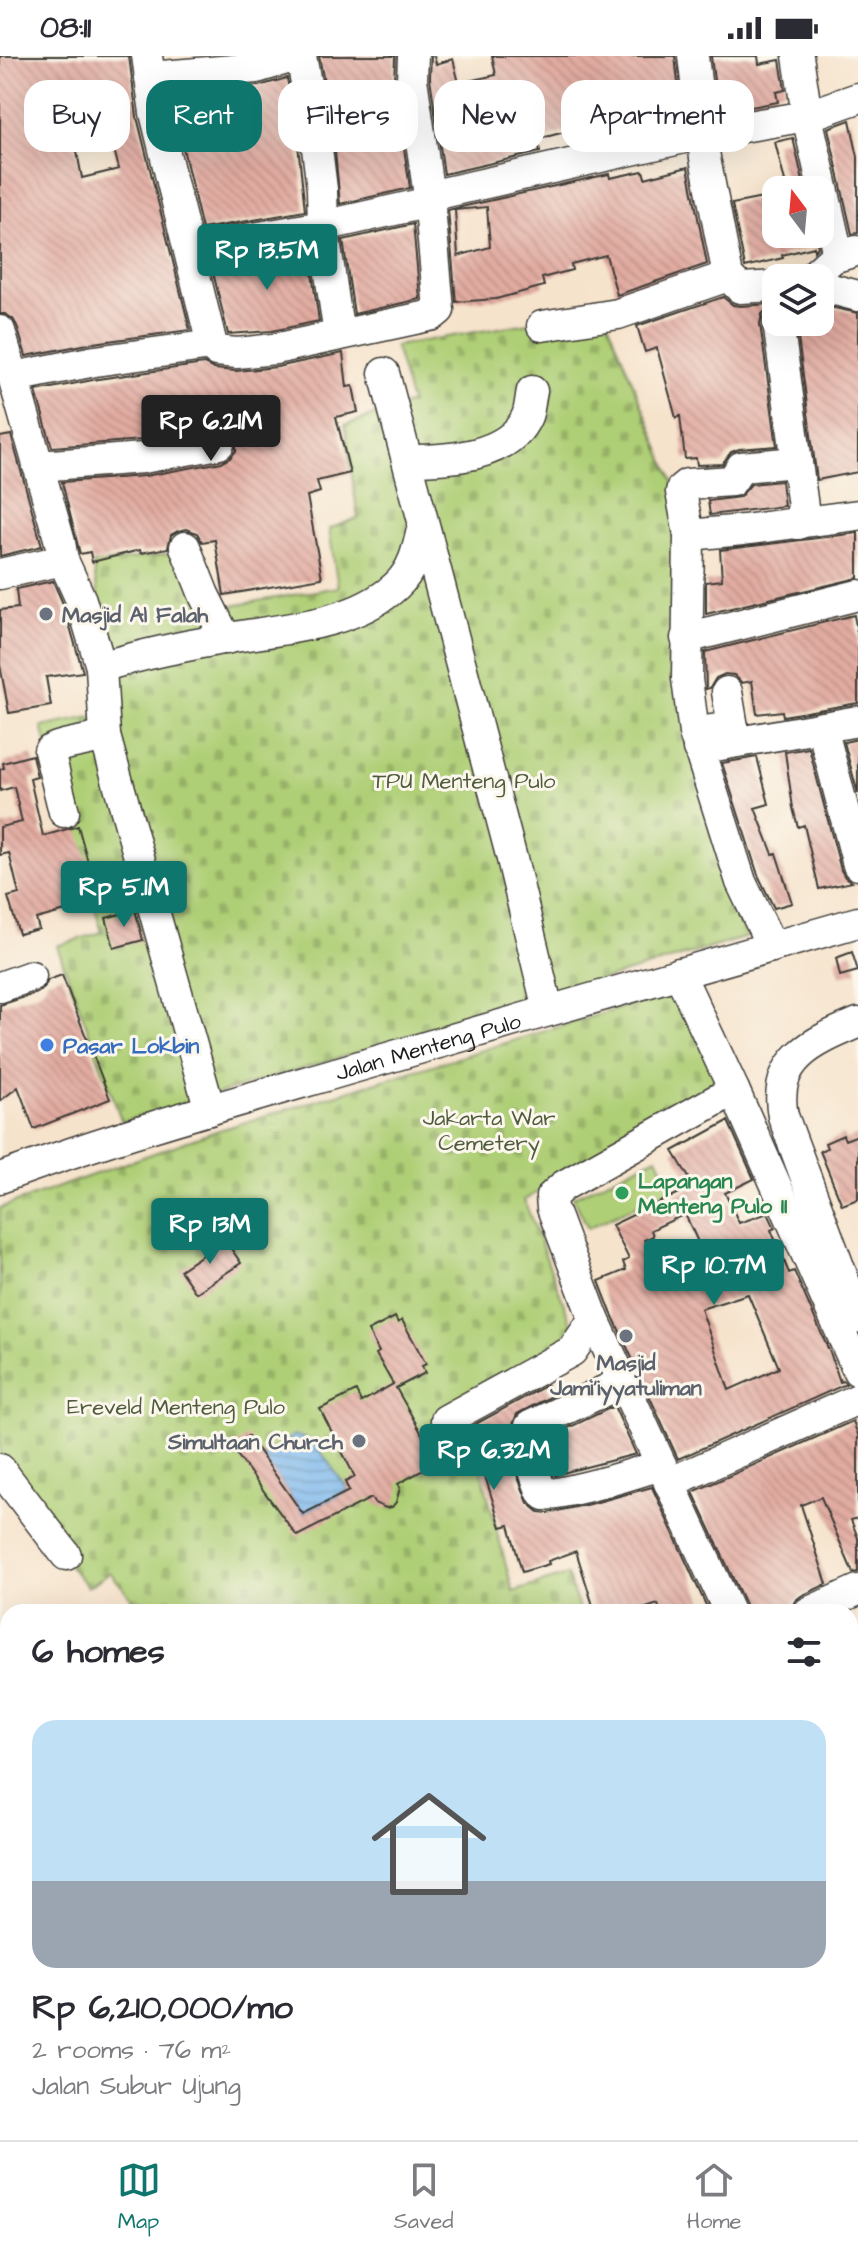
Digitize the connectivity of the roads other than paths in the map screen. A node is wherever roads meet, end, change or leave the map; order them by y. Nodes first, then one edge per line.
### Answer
1 (299, 56) edge
2 (413, 56) edge
3 (693, 56) edge
4 (798, 56) edge
5 (255, 62) edge
6 (149, 66) edge
7 (696, 80) edge
8 (858, 98) edge
9 (807, 116) junction
10 (754, 125) edge
11 (626, 152) edge
12 (706, 152) edge
13 (429, 199) junction
14 (323, 226) junction
15 (190, 249) junction
16 (831, 264) edge
17 (834, 269) edge
18 (732, 281) junction
19 (762, 289) edge
20 (858, 296) edge
21 (542, 326) dead end
22 (0, 331) edge
23 (339, 335) junction
24 (780, 336) edge
25 (212, 345) junction
26 (384, 373) dead end
27 (14, 377) junction
28 (532, 391) dead end
29 (12, 419) edge
30 (219, 444) dead end
31 (408, 460) junction
32 (797, 462) junction
33 (38, 466) junction
34 (858, 515) edge
35 (424, 520) junction
36 (798, 524) junction
37 (689, 535) junction
38 (185, 547) dead end
39 (63, 560) junction
40 (0, 574) edge
41 (858, 595) edge
42 (686, 638) junction
43 (226, 639) junction
44 (101, 667) junction
45 (727, 692) dead end
46 (858, 721) edge
47 (822, 727) junction
48 (105, 736) junction
49 (706, 748) junction
50 (64, 812) dead end
51 (858, 865) edge
52 (858, 922) edge
53 (772, 947) junction
54 (679, 973) junction
55 (31, 976) dead end
56 (0, 987) edge
57 (548, 1010) junction
58 (858, 1023) edge
59 (734, 1090) junction
60 (210, 1110) junction
61 (1, 1177) edge
62 (858, 1318) edge
63 (594, 1319) junction
64 (858, 1371) edge
65 (623, 1382) junction
66 (858, 1399) edge
67 (446, 1420) dead end
68 (0, 1469) edge
69 (665, 1474) junction
70 (66, 1555) dead end
71 (725, 1604) edge

1 - 5 street
1 - 14 street
2 - 13 street
3 - 7 street
4 - 9 street
5 - 6 street
6 - 15 street
8 - 9 street
9 - 10 street
9 - 16 street
11 - 13 street
12 - 18 street
13 - 14 street
13 - 23 street
14 - 15 street
14 - 23 street
15 - 25 street
17 - 20 street
18 - 19 street
18 - 21 street
22 - 27 street
23 - 25 street
24 - 32 street
25 - 27 street
26 - 31 street
27 - 29 street
28 - 31 street
29 - 33 street
30 - 33 street
31 - 35 street
32 - 36 street
32 - 37 street
33 - 39 street
34 - 36 street
35 - 43 street
35 - 57 street
36 - 37 street
37 - 42 street
38 - 43 street
39 - 40 street
39 - 44 street
41 - 42 street
42 - 49 street
43 - 44 street
44 - 48 street
45 - 49 street
46 - 47 street
47 - 49 street
47 - 51 street
48 - 50 street
48 - 60 street
49 - 53 street
52 - 53 street, Jalan Menteng Pulo
53 - 54 street, Jalan Menteng Pulo
54 - 57 street, Jalan Menteng Pulo
54 - 59 street
55 - 56 street
57 - 60 street, Jalan Menteng Pulo
58 - 62 street
59 - 63 street
59 - 64 street
60 - 61 street, Jalan Menteng Pulo
63 - 65 street
63 - 67 street
65 - 69 street
65 - 69 street
66 - 69 street
68 - 70 street
69 - 71 street

